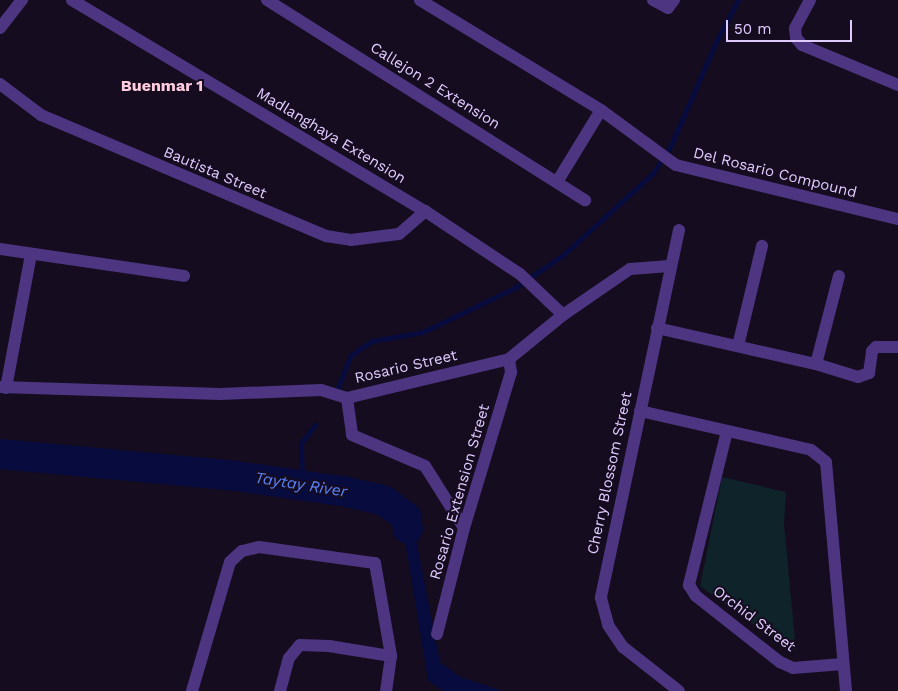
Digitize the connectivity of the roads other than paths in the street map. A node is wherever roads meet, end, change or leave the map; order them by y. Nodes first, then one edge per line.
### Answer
1 (22, 0) edge
2 (72, 0) edge
3 (267, 0) edge
4 (420, 0) edge
5 (653, 0) edge
6 (810, 0) edge
7 (671, 4) edge
8 (0, 28) edge
9 (0, 84) edge
10 (898, 85) edge
11 (601, 110) junction
12 (557, 182) junction
13 (585, 200) dead end
14 (425, 211) junction
15 (898, 219) edge
16 (679, 230) dead end
17 (762, 246) dead end
18 (0, 249) edge
19 (32, 255) junction
20 (670, 266) junction
21 (184, 276) dead end
22 (839, 276) dead end
23 (563, 315) junction
24 (658, 328) junction
25 (738, 346) junction
26 (898, 347) edge
27 (509, 359) junction
28 (816, 364) junction
29 (3, 388) edge
30 (347, 398) junction
31 (640, 411) junction
32 (727, 431) junction
33 (464, 528) junction
34 (437, 634) dead end
35 (391, 656) junction
36 (843, 664) junction
37 (192, 691) edge
38 (280, 691) edge
39 (386, 691) edge
40 (679, 691) edge
41 (846, 691) edge

1 - 8 street
2 - 14 street, Madlanghaya Extension
3 - 12 street, Callejon 2 Extension
4 - 11 street, Del Rosario Compound
5 - 7 street
6 - 10 street
9 - 14 street, Bautista Street
11 - 12 street
11 - 15 street, Del Rosario Compound
12 - 13 street, Callejon 2 Extension
14 - 23 street, Madlanghaya Extension
16 - 20 street, Cherry Blossom Street
17 - 25 street
18 - 19 street
19 - 21 street
19 - 29 street
20 - 23 street, Rosario Street
20 - 24 street, Cherry Blossom Street
22 - 28 street
23 - 27 street, Rosario Street
24 - 25 street
24 - 31 street, Cherry Blossom Street
25 - 28 street
26 - 28 street
27 - 30 street, Rosario Street
27 - 33 street, Rosario Extension Street
29 - 30 street, Rosario Street
30 - 33 street
31 - 32 street
31 - 40 street, Cherry Blossom Street
32 - 36 street
32 - 36 street, Orchid Street
33 - 34 street, Rosario Extension Street
35 - 37 street
35 - 38 street
35 - 39 street
36 - 41 street

